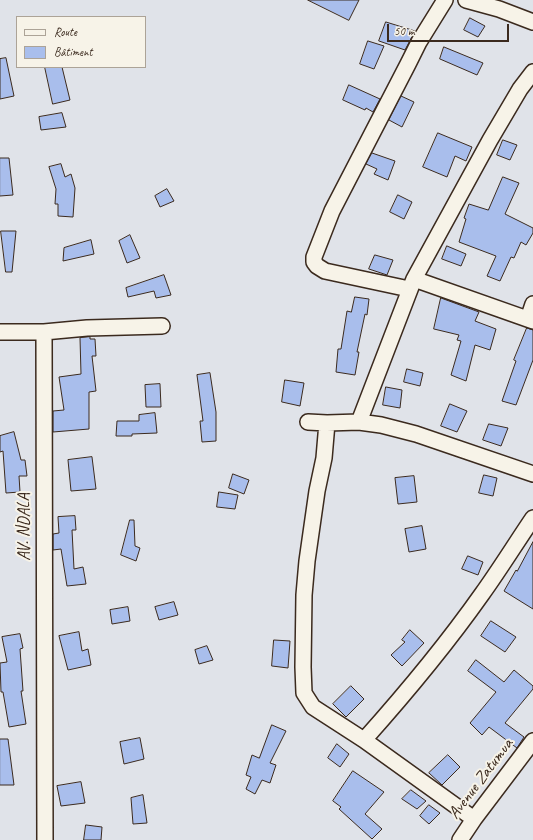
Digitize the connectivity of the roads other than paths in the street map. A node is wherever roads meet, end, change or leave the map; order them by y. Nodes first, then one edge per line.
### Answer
1 (445, 0) edge
2 (466, 0) edge
3 (533, 22) edge
4 (533, 72) edge
5 (412, 284) junction
6 (533, 304) edge
7 (531, 320) edge
8 (162, 326) dead end
9 (0, 332) edge
10 (44, 332) junction
11 (308, 422) dead end
12 (359, 422) junction
13 (327, 423) junction
14 (533, 474) edge
15 (533, 518) edge
16 (364, 740) junction
17 (533, 741) edge
18 (474, 819) junction
19 (45, 840) edge
20 (460, 840) edge

1 - 5 street
2 - 3 street
4 - 5 street
5 - 7 street
5 - 12 street
6 - 7 street
8 - 10 street
9 - 10 street
10 - 19 street, AV. NDALA
11 - 13 street
12 - 13 street
12 - 14 street
13 - 16 street
15 - 16 street
16 - 18 street
17 - 18 street, Avenue Zatumua
18 - 20 street, Avenue Zatumua

